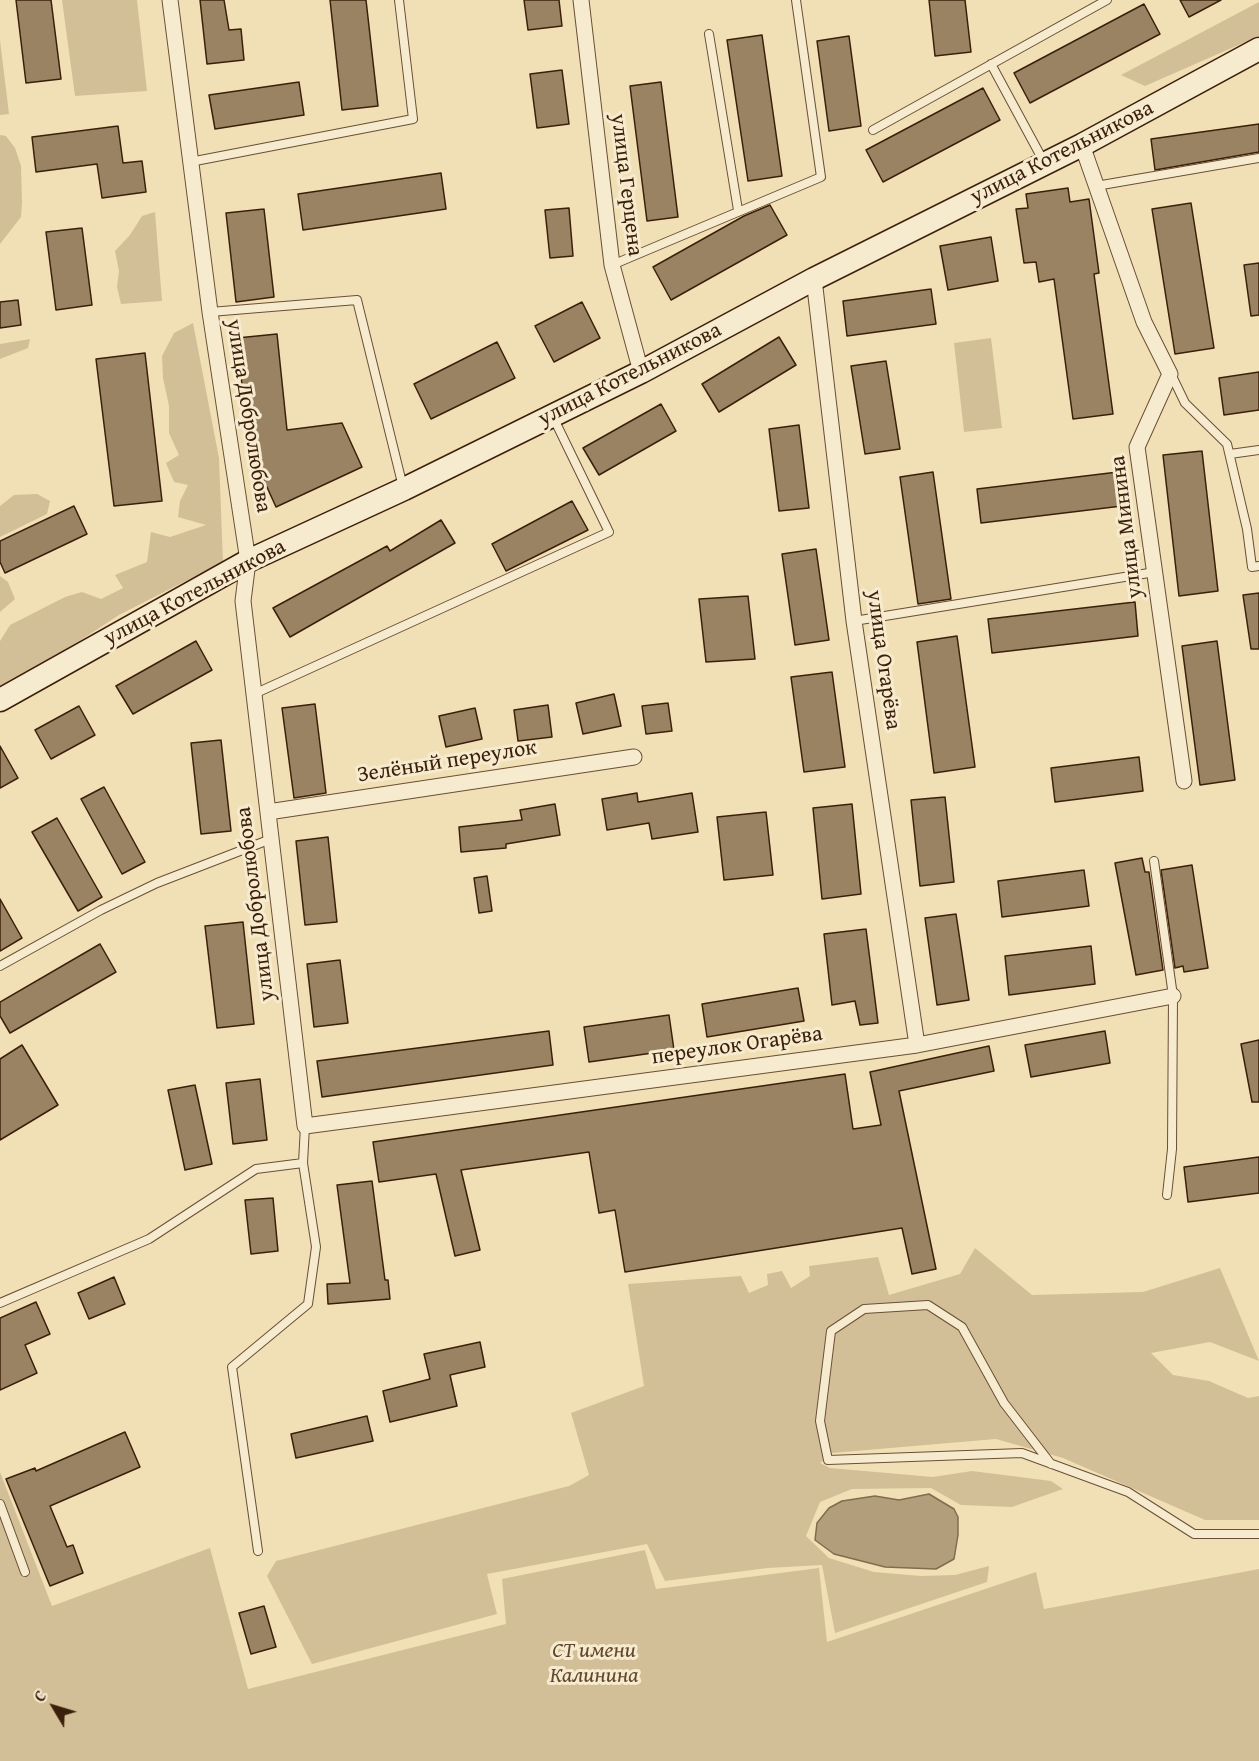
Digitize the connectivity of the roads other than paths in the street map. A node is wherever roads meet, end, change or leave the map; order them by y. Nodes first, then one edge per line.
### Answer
1 (170, 0) edge
2 (399, 0) edge
3 (581, 0) edge
4 (796, 0) edge
5 (1107, 0) edge
6 (709, 34) dead end
7 (1259, 49) edge
8 (991, 64) junction
9 (873, 130) dead end
10 (1082, 145) junction
11 (1259, 158) edge
12 (190, 162) junction
13 (1045, 164) junction
14 (1095, 187) junction
15 (738, 210) junction
16 (612, 265) junction
17 (814, 279) junction
18 (210, 312) junction
19 (641, 372) junction
20 (1170, 374) junction
21 (552, 415) junction
22 (1259, 450) edge
23 (1230, 454) junction
24 (404, 489) junction
25 (248, 561) junction
26 (1259, 566) edge
27 (1155, 572) junction
28 (854, 621) junction
29 (254, 694) junction
30 (0, 700) edge
31 (634, 757) dead end
32 (1184, 782) dead end
33 (268, 812) junction
34 (271, 839) junction
35 (1154, 861) dead end
36 (0, 966) edge
37 (1173, 996) junction
38 (917, 1045) junction
39 (305, 1126) junction
40 (303, 1163) junction
41 (1167, 1195) dead end
42 (0, 1304) edge
43 (1051, 1464) junction
44 (0, 1504) edge
45 (1259, 1534) edge
46 (258, 1551) dead end
47 (25, 1572) dead end

1 - 12 street, улица Добролюбова
2 - 12 lane
3 - 16 street, улица Герцена
4 - 15 lane
5 - 8 lane
6 - 15 lane
7 - 10 street, улица Котельникова
8 - 9 lane
8 - 13 lane
10 - 13 street, улица Котельникова
10 - 14 street
11 - 14 lane
12 - 18 street, улица Добролюбова
13 - 17 street, улица Котельникова
14 - 20 street
15 - 16 lane
16 - 19 street, улица Герцена
17 - 19 street, улица Котельникова
17 - 28 street, улица Огарёва
18 - 24 lane
18 - 25 street, улица Добролюбова
19 - 21 street, улица Котельникова
20 - 23 lane
20 - 27 street, улица Минина
21 - 24 street, улица Котельникова
21 - 29 lane
22 - 23 lane
23 - 26 lane
24 - 25 street, улица Котельникова
25 - 29 street, улица Добролюбова
25 - 30 street, улица Котельникова
27 - 28 lane
27 - 32 street, улица Минина
28 - 38 street, улица Огарёва
29 - 33 street, улица Добролюбова
31 - 33 street, Зелёный переулок
33 - 34 street, улица Добролюбова
34 - 36 lane
34 - 39 street, улица Добролюбова
35 - 37 lane
37 - 38 street, переулок Огарёва
37 - 41 lane
38 - 39 street, переулок Огарёва
39 - 40 lane
40 - 42 lane
40 - 46 lane
43 - 43 lane
43 - 45 lane
44 - 47 lane

